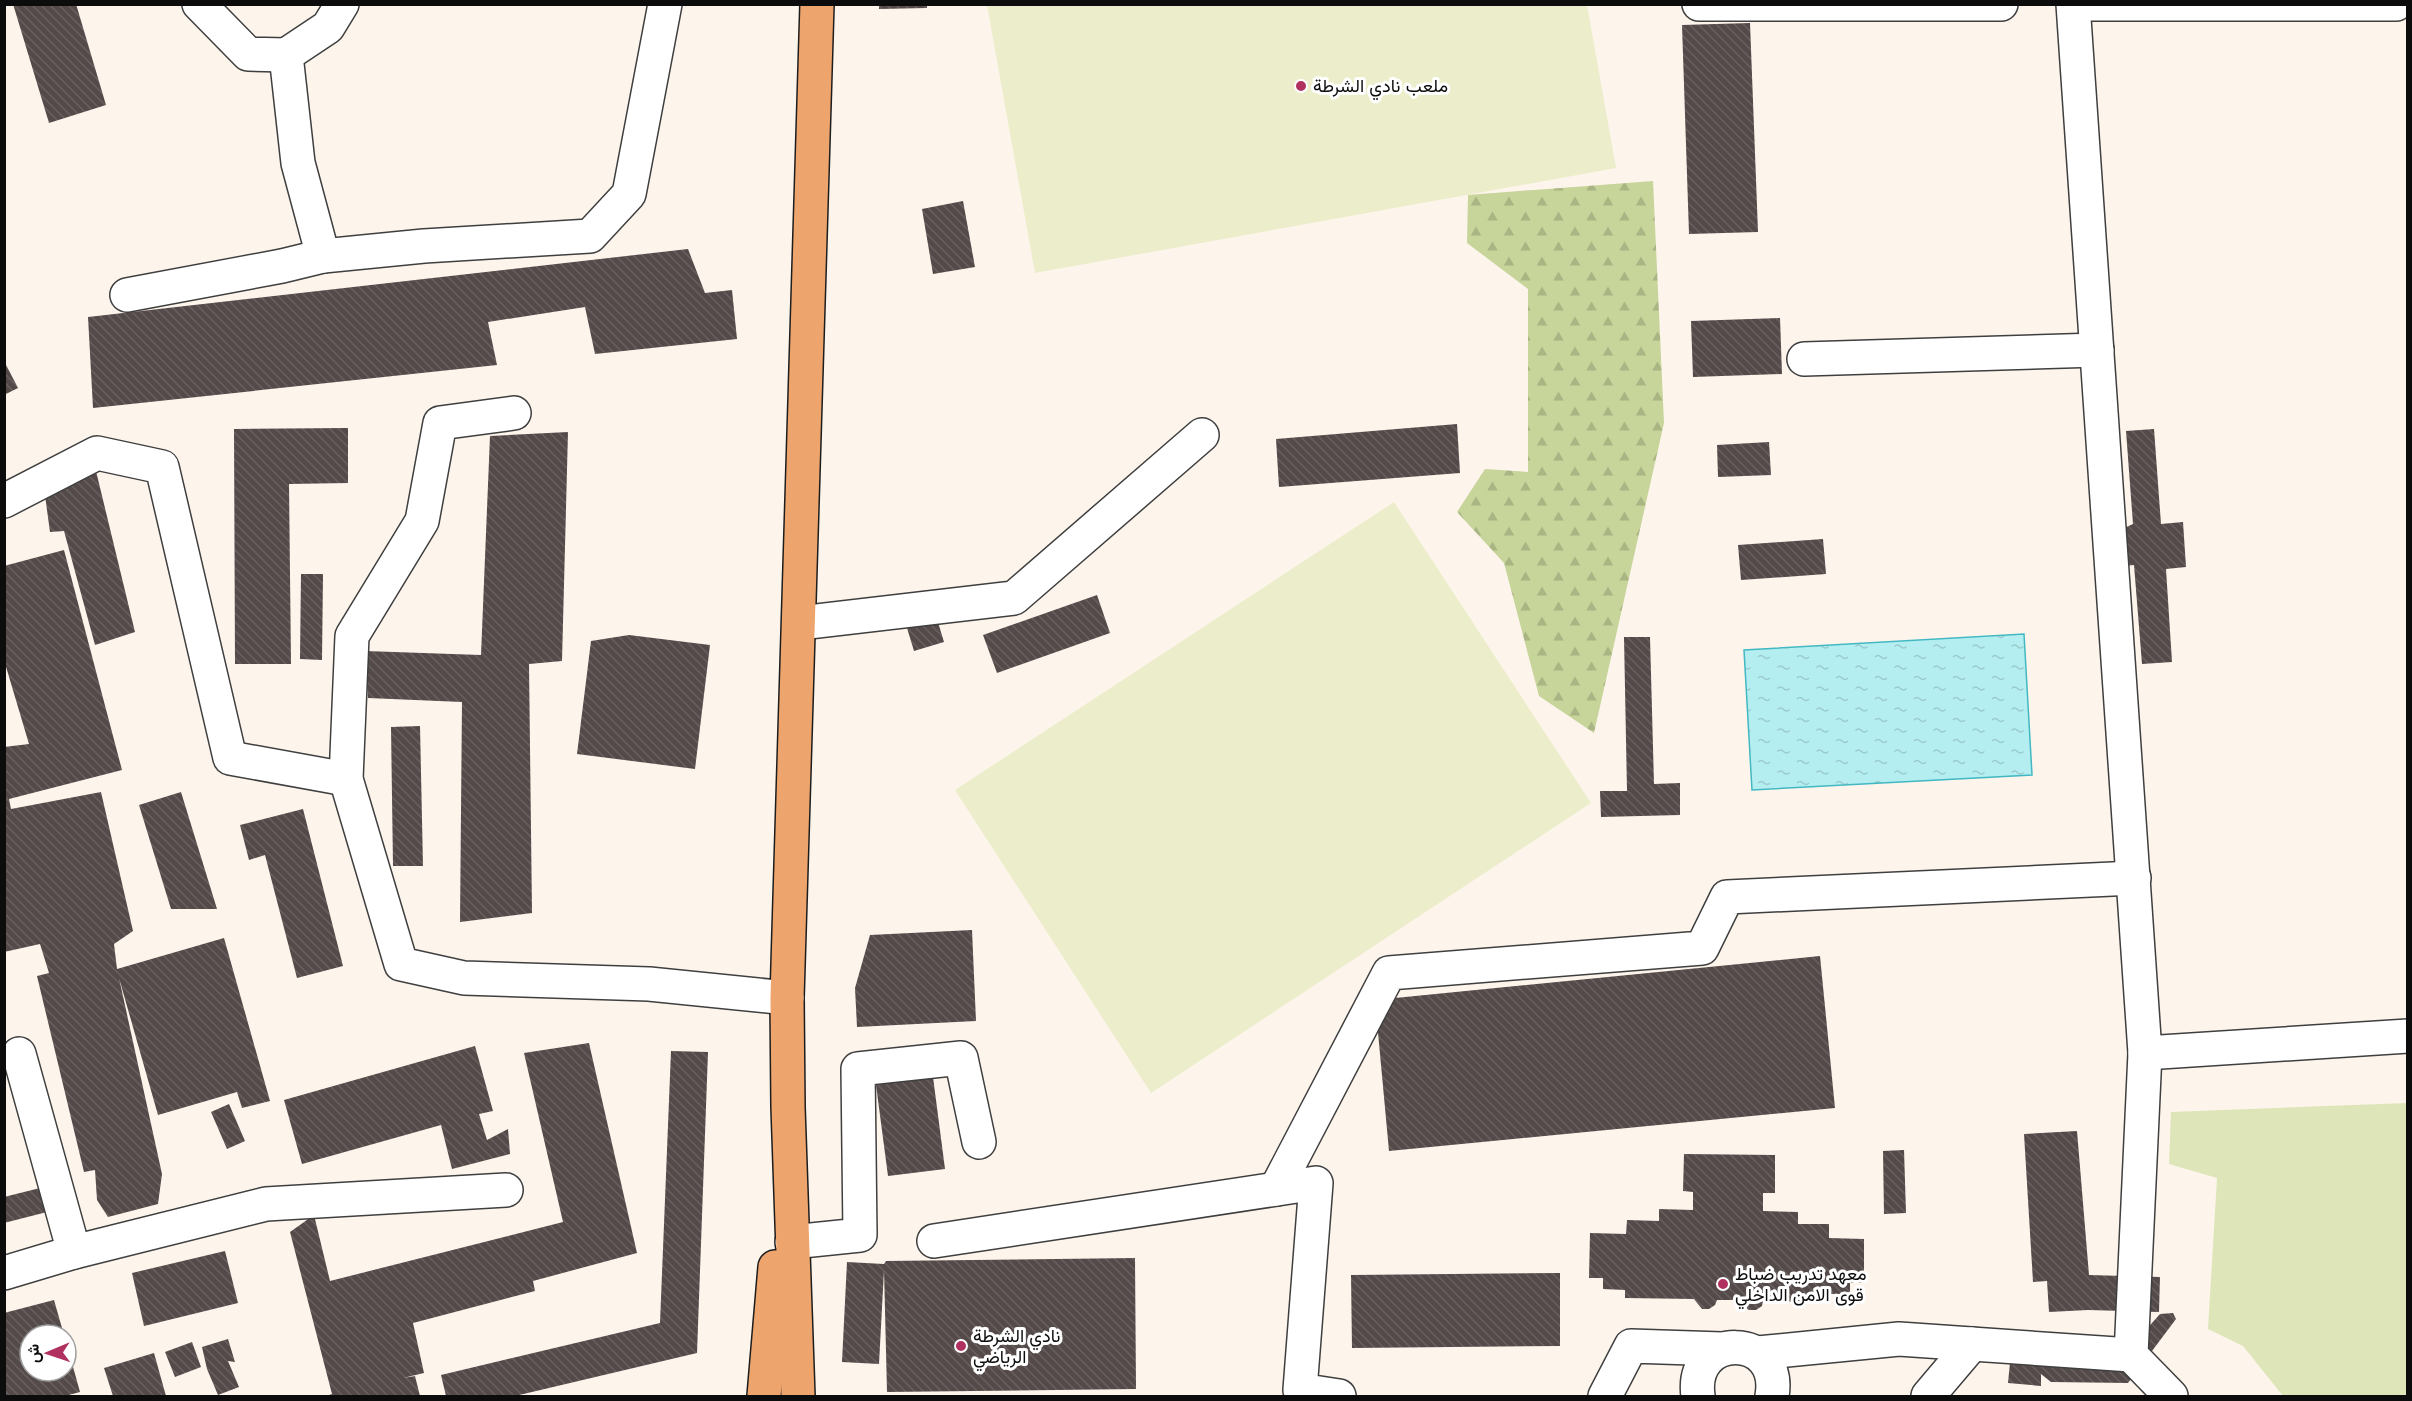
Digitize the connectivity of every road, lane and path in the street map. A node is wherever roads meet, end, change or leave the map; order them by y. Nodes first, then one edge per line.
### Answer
1 (199, 4) edge
2 (342, 4) edge
3 (665, 4) edge
4 (817, 4) edge
5 (1699, 4) edge
6 (2001, 4) edge
7 (2073, 4) edge
8 (2089, 4) edge
9 (2396, 4) edge
10 (286, 55) junction
11 (323, 256) junction
12 (127, 295) dead end
13 (2097, 350) junction
14 (1804, 359) dead end
15 (514, 413) dead end
16 (1202, 435) dead end
17 (4, 501) edge
18 (800, 623) junction
19 (346, 779) junction
20 (2134, 878) junction
21 (787, 998) junction
22 (2408, 1036) edge
23 (2145, 1053) junction
24 (19, 1054) dead end
25 (788, 1107) junction
26 (980, 1142) dead end
27 (1275, 1189) junction
28 (506, 1190) dead end
29 (934, 1241) dead end
30 (792, 1242) junction
31 (74, 1252) junction
32 (4, 1272) edge
33 (1972, 1344) junction
34 (1722, 1349) junction
35 (1758, 1353) junction
36 (2131, 1355) junction
37 (764, 1396) edge
38 (798, 1396) edge
39 (1339, 1396) edge
40 (1605, 1396) edge
41 (1698, 1396) edge
42 (1772, 1396) edge
43 (1928, 1396) edge
44 (2171, 1396) edge

1 - 10 lane
2 - 10 lane
3 - 11 lane
4 - 18 main road
5 - 6 lane
7 - 13 lane
8 - 9 lane
10 - 11 lane
11 - 12 lane
13 - 14 lane
13 - 20 lane
15 - 19 lane
16 - 18 lane
17 - 19 lane
18 - 21 main road
19 - 21 lane
20 - 23 lane
20 - 27 lane
21 - 25 main road
22 - 23 lane
23 - 36 lane
24 - 31 lane
25 - 30 main road
25 - 37 main road
26 - 30 lane
27 - 29 lane
27 - 39 lane
28 - 31 lane
30 - 38 main road
31 - 32 lane
33 - 35 lane
33 - 36 lane
33 - 43 lane
34 - 35 lane
34 - 40 lane
34 - 41 lane
35 - 42 lane
36 - 44 lane

